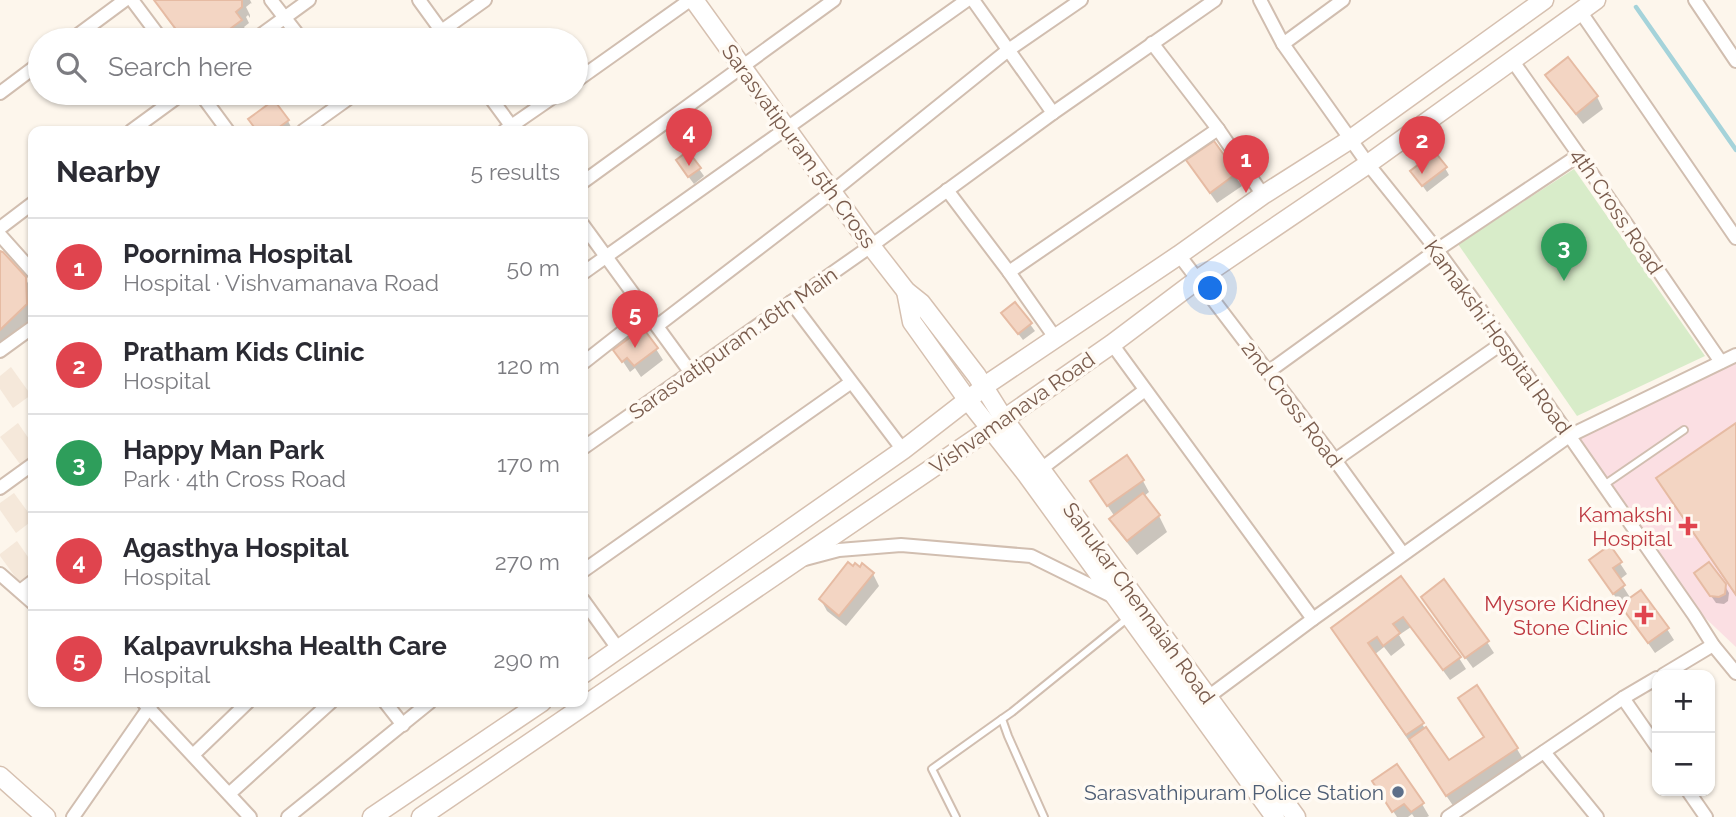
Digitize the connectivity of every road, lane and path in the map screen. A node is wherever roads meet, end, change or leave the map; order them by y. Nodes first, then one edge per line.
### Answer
1 (125, 0) edge
2 (132, 0) edge
3 (271, 0) edge
4 (309, 0) edge
5 (419, 0) edge
6 (485, 0) edge
7 (692, 0) edge
8 (834, 0) edge
9 (967, 0) edge
10 (973, 0) edge
11 (1081, 0) edge
12 (1215, 0) edge
13 (1260, 0) edge
14 (1544, 0) edge
15 (1596, 0) edge
16 (1695, 0) edge
17 (1339, 1) edge
18 (1580, 11) junction
19 (284, 19) junction
20 (87, 28) edge
21 (153, 28) edge
22 (271, 28) edge
23 (292, 28) edge
24 (439, 28) edge
25 (454, 28) edge
26 (1153, 43) junction
27 (1283, 44) junction
28 (1007, 51) junction
29 (1512, 60) junction
30 (1736, 61) edge
31 (742, 67) junction
32 (28, 72) edge
33 (588, 73) edge
34 (0, 93) edge
35 (167, 105) edge
36 (209, 105) edge
37 (337, 105) edge
38 (494, 105) edge
39 (543, 105) edge
40 (1053, 113) junction
41 (138, 126) edge
42 (224, 126) edge
43 (309, 126) edge
44 (508, 126) edge
45 (515, 126) edge
46 (786, 129) junction
47 (1218, 129) junction
48 (1351, 139) junction
49 (1579, 155) junction
50 (1368, 163) junction
51 (588, 178) edge
52 (947, 190) junction
53 (832, 192) junction
54 (1263, 195) junction
55 (28, 207) edge
56 (0, 228) edge
57 (588, 232) edge
58 (0, 236) edge
59 (1736, 238) edge
60 (871, 246) junction
61 (1437, 250) junction
62 (1179, 255) junction
63 (606, 257) junction
64 (28, 267) edge
65 (588, 270) edge
66 (1009, 272) junction
67 (1197, 280) junction
68 (906, 291) junction
69 (791, 303) junction
70 (648, 312) junction
71 (657, 326) junction
72 (28, 331) edge
73 (1056, 338) junction
74 (1504, 342) junction
75 (1112, 344) junction
76 (0, 351) edge
77 (1736, 355) edge
78 (588, 359) edge
79 (1721, 362) junction
80 (1268, 372) junction
81 (691, 373) junction
82 (850, 383) junction
83 (984, 388) junction
84 (1145, 390) junction
85 (967, 399) junction
86 (998, 424) junction
87 (1684, 430) dead end
88 (1569, 436) junction
89 (588, 445) edge
90 (903, 450) junction
91 (1335, 460) junction
92 (28, 468) edge
93 (1041, 469) junction
94 (1604, 485) junction
95 (0, 488) edge
96 (1403, 554) junction
97 (795, 561) junction
98 (588, 567) edge
99 (0, 574) edge
100 (28, 585) edge
101 (20, 591) junction
102 (1116, 597) junction
103 (28, 598) edge
104 (588, 607) edge
105 (1130, 617) junction
106 (1313, 619) junction
107 (1713, 645) junction
108 (619, 650) junction
109 (1670, 670) edge
110 (588, 671) edge
111 (1736, 673) edge
112 (1652, 681) edge
113 (1208, 697) junction
114 (1623, 698) junction
115 (588, 703) edge
116 (146, 707) edge
117 (152, 707) edge
118 (243, 707) edge
119 (325, 707) edge
120 (389, 707) edge
121 (424, 707) edge
122 (535, 707) edge
123 (582, 707) edge
124 (1002, 719) junction
125 (403, 725) junction
126 (1652, 740) edge
127 (1544, 752) junction
128 (193, 755) junction
129 (0, 776) edge
130 (229, 794) junction
131 (1691, 796) edge
132 (23, 797) junction
133 (46, 817) edge
134 (58, 817) edge
135 (73, 817) edge
136 (250, 817) edge
137 (288, 817) edge
138 (372, 817) edge
139 (421, 817) edge
140 (956, 817) edge
141 (1044, 817) edge
142 (1275, 817) edge
143 (1296, 817) edge
144 (1448, 817) edge
145 (1597, 817) edge
146 (1706, 817) edge

1 - 20 street
2 - 21 street
3 - 19 street
4 - 19 street
5 - 24 street
6 - 25 street
7 - 31 main road, Sarasvatipuram 5th Cross
7 - 33 street
8 - 31 street
9 - 46 street
10 - 28 street
11 - 28 street
12 - 26 street, Sarasvatipuram 16th Main
13 - 27 street, Kamakshi Hospital Road
14 - 48 main road, Vishvamanava Road
15 - 18 main road, Vishvamanava Road
16 - 30 street
17 - 27 street
18 - 29 main road, Vishvamanava Road
18 - 59 street
19 - 22 street
19 - 23 street
26 - 40 street, Sarasvatipuram 16th Main
26 - 47 street
27 - 48 street, Kamakshi Hospital Road
28 - 40 street
28 - 53 street
29 - 49 street, 4th Cross Road
29 - 50 main road, Vishvamanava Road
31 - 46 main road, Sarasvatipuram 5th Cross
31 - 51 street
32 - 34 street
35 - 41 street
36 - 42 street
37 - 43 street
38 - 44 street
39 - 45 street
40 - 52 street, Sarasvatipuram 16th Main
46 - 53 main road, Sarasvatipuram 5th Cross
46 - 63 street
47 - 54 street
47 - 66 street
48 - 50 street, Kamakshi Hospital Road
48 - 54 main road, Vishvamanava Road
49 - 61 street
49 - 79 street, 4th Cross Road
50 - 61 street, Kamakshi Hospital Road
50 - 67 main road, Vishvamanava Road
52 - 60 street, Sarasvatipuram 16th Main
52 - 66 street
53 - 60 main road, Sarasvatipuram 5th Cross
53 - 71 street
54 - 62 main road, Vishvamanava Road
55 - 56 street
57 - 63 street
58 - 64 street
60 - 68 main road, Sarasvatipuram 5th Cross
60 - 69 street, Sarasvatipuram 16th Main
61 - 74 street, Kamakshi Hospital Road
61 - 80 street
62 - 67 street, 2nd Cross Road
62 - 73 main road, Vishvamanava Road
63 - 65 street
63 - 70 street
66 - 73 street
67 - 75 main road, Vishvamanava Road
67 - 80 street, 2nd Cross Road
68 - 83 main road, Sarasvatipuram 5th Cross
68 - 85 main road, Sarasvatipuram 5th Cross
69 - 81 street, Sarasvatipuram 16th Main
69 - 82 street
70 - 71 street
70 - 78 street
71 - 81 street
72 - 76 street
73 - 83 main road, Vishvamanava Road
74 - 88 street, Kamakshi Hospital Road
74 - 91 street
75 - 84 street
75 - 86 main road, Vishvamanava Road
77 - 79 street
79 - 88 street
80 - 91 street, 2nd Cross Road
81 - 89 street, Sarasvatipuram 16th Main
82 - 90 street
82 - 98 street
83 - 85 main road, Vishvamanava Road
83 - 86 main road, Sahukar Chennaiah Road
84 - 93 street
84 - 106 street
85 - 86 main road, Sahukar Chennaiah Road
85 - 90 main road, Vishvamanava Road
86 - 93 main road, Sahukar Chennaiah Road
86 - 97 main road, Vishvamanava Road
86 - 102 main road, Sahukar Chennaiah Road
87 - 94 lane
88 - 94 street, Kamakshi Hospital Road
88 - 96 street
90 - 108 main road, Vishvamanava Road
91 - 96 street, 2nd Cross Road
92 - 95 street
93 - 113 main road, Sahukar Chennaiah Road
94 - 107 street, Kamakshi Hospital Road
96 - 106 street
97 - 102 street
97 - 115 main road, Vishvamanava Road
99 - 101 street
100 - 101 street
101 - 103 street
102 - 105 main road, Sahukar Chennaiah Road
104 - 108 street
105 - 124 lane
105 - 142 main road, Sahukar Chennaiah Road
106 - 113 street
107 - 109 street
107 - 111 street, Kamakshi Hospital Road
108 - 110 main road, Vishvamanava Road
112 - 114 street
113 - 143 main road, Sahukar Chennaiah Road
114 - 126 street
114 - 127 street
116 - 135 street
117 - 128 street
118 - 128 street
119 - 130 street
120 - 125 street
121 - 125 street
122 - 138 main road
123 - 139 main road, Vishvamanava Road
124 - 140 lane
124 - 141 lane
125 - 137 street
127 - 144 street
127 - 145 street
128 - 130 street
129 - 132 main road
130 - 136 street
131 - 146 street
132 - 133 main road
132 - 134 main road

